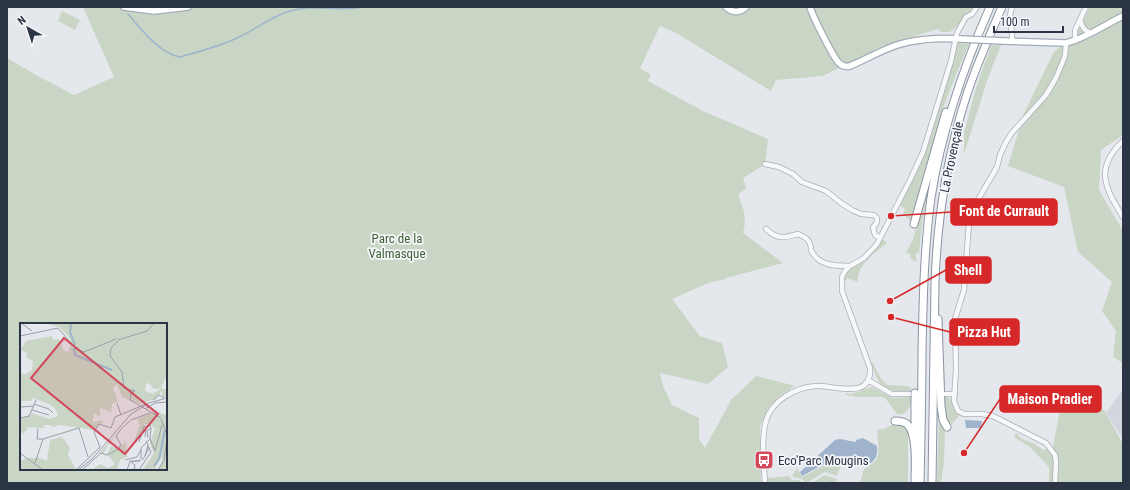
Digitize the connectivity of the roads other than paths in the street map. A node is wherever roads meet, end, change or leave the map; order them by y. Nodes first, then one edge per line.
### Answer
1 (124, 7) edge
2 (154, 7) edge
3 (167, 7) edge
4 (188, 7) edge
5 (726, 7) edge
6 (746, 7) edge
7 (810, 7) edge
8 (977, 7) edge
9 (990, 7) edge
10 (1002, 7) edge
11 (1012, 7) edge
12 (1086, 7) edge
13 (1123, 16) edge
14 (1080, 19) junction
15 (1091, 34) junction
16 (959, 39) junction
17 (1075, 41) junction
18 (1012, 42) junction
19 (1066, 43) junction
20 (957, 90) junction
21 (1123, 142) edge
22 (765, 164) dead end
23 (1123, 217) edge
24 (914, 224) dead end
25 (766, 229) dead end
26 (880, 238) junction
27 (850, 266) junction
28 (934, 283) junction
29 (868, 380) junction
30 (912, 394) joint
31 (945, 394) dead end
32 (955, 394) junction
33 (895, 421) dead end
34 (947, 427) dead end
35 (914, 445) junction
36 (765, 483) edge
37 (915, 483) edge
38 (920, 483) edge
39 (932, 483) edge
40 (1055, 483) edge

1 - 4 main road
2 - 3 main road
5 - 6 main road
7 - 16 main road
8 - 16 street
9 - 20 highway, La Provençale
10 - 28 highway, La Provençale
11 - 18 street
12 - 14 street
13 - 15 main road
14 - 15 street
14 - 17 street
15 - 17 main road
16 - 18 main road, bridge
16 - 26 street
17 - 19 main road
18 - 19 main road
19 - 32 street
20 - 24 highway
20 - 38 highway, La Provençale
21 - 23 street
22 - 26 street
25 - 27 street
26 - 27 street
27 - 29 street
28 - 34 highway
28 - 39 highway, La Provençale
29 - 30 street
29 - 36 street
30 - 35 highway
31 - 32 street
32 - 40 street
33 - 35 highway
35 - 37 highway

